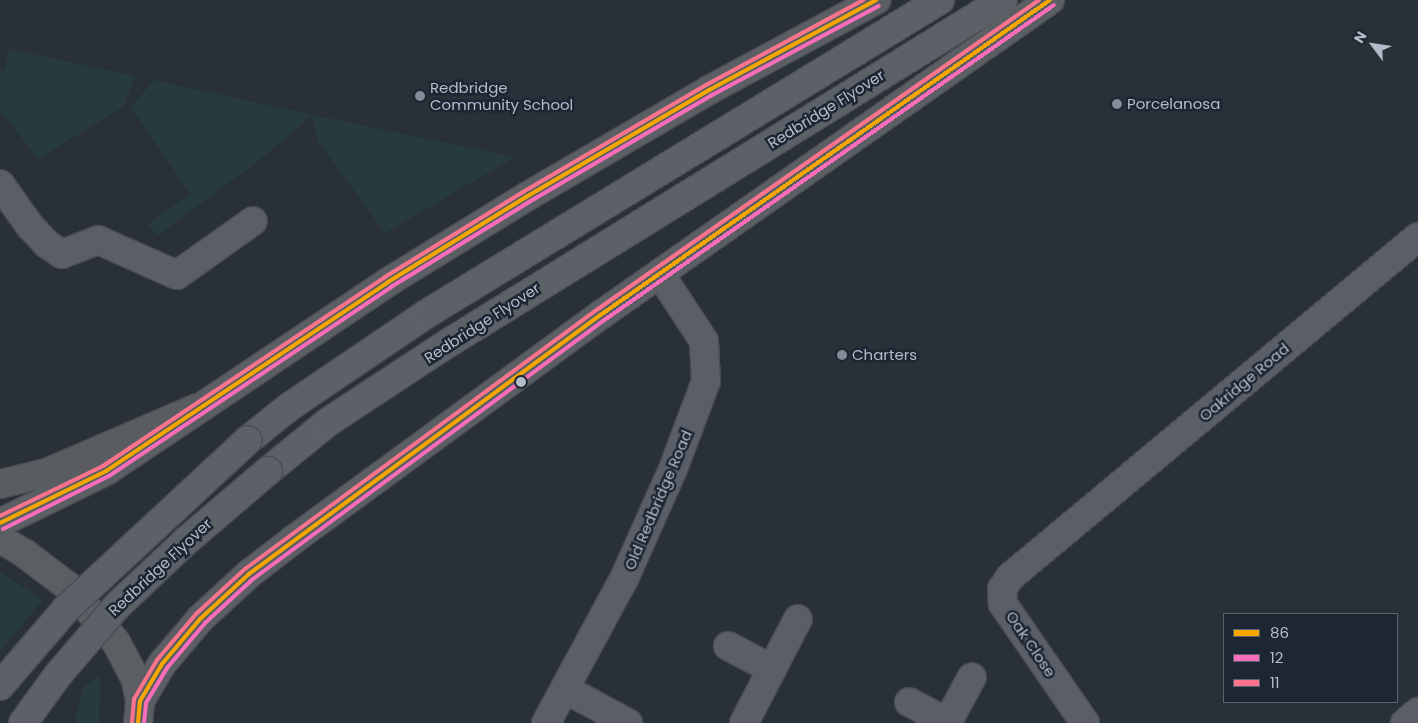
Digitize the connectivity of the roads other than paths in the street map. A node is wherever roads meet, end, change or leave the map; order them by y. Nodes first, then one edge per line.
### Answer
1 (876, 0) edge
2 (940, 0) edge
3 (1003, 0) edge
4 (1050, 0) edge
5 (0, 184) edge
6 (253, 220) dead end
7 (1418, 237) edge
8 (660, 274) junction
9 (198, 408) junction
10 (0, 484) edge
11 (0, 523) edge
12 (1070, 527) joint
13 (0, 539) edge
14 (798, 619) dead end
15 (728, 646) dead end
16 (772, 669) junction
17 (972, 677) dead end
18 (0, 686) edge
19 (564, 689) junction
20 (909, 702) dead end
21 (139, 712) edge
22 (1418, 712) edge
23 (23, 723) edge
24 (546, 723) edge
25 (628, 723) edge
26 (744, 723) edge
27 (947, 723) edge
28 (1085, 723) edge
29 (1405, 723) edge

1 - 9 highway
2 - 18 main road, bridge
3 - 23 main road, Redbridge Flyover, bridge
4 - 8 highway
5 - 6 street
7 - 12 street, Oakridge Road
8 - 19 street, Old Redbridge Road
8 - 21 highway
9 - 10 highway
9 - 11 highway
12 - 28 street, Oak Close
13 - 21 highway
14 - 16 street
15 - 16 street
16 - 26 street
17 - 27 street
19 - 24 street, Old Redbridge Road
19 - 25 street
20 - 27 street
22 - 29 street

